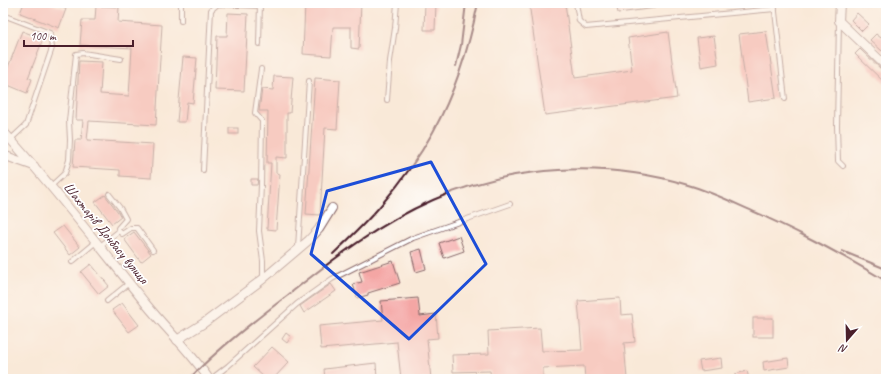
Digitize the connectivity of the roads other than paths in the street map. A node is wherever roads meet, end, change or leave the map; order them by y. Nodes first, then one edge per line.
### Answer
1 (181, 3) edge
2 (397, 3) edge
3 (576, 3) edge
4 (774, 3) edge
5 (840, 3) edge
6 (260, 4) edge
7 (775, 9) junction
8 (3, 15) edge
9 (181, 21) dead end
10 (839, 21) junction
11 (259, 44) dead end
12 (121, 58) dead end
13 (886, 66) edge
14 (261, 69) dead end
15 (309, 81) dead end
16 (784, 99) dead end
17 (386, 100) dead end
18 (3, 130) edge
19 (11, 139) junction
20 (3, 155) edge
21 (843, 166) dead end
22 (36, 167) junction
23 (203, 170) dead end
24 (51, 186) junction
25 (110, 194) dead end
26 (510, 204) dead end
27 (332, 208) dead end
28 (119, 232) junction
29 (98, 244) junction
30 (153, 250) dead end
31 (298, 250) junction
32 (72, 262) dead end
33 (263, 279) junction
34 (129, 283) junction
35 (107, 301) dead end
36 (177, 340) junction
37 (209, 379) edge
38 (214, 379) edge

1 - 9 lane
2 - 17 lane
3 - 7 lane
4 - 7 lane
5 - 10 street
6 - 11 lane
6 - 23 lane
7 - 16 lane
8 - 19 lane
10 - 13 street
10 - 21 lane
12 - 24 lane
14 - 33 lane
15 - 31 lane
18 - 19 street, Шахтарів Донбасу вулиця
19 - 22 street, Шахтарів Донбасу вулиця
20 - 22 street
22 - 24 street, Шахтарів Донбасу вулиця
24 - 29 street, Шахтарів Донбасу вулиця
25 - 28 lane
26 - 38 lane
27 - 31 street
28 - 29 lane
28 - 30 lane
29 - 32 lane
29 - 34 street, Шахтарів Донбасу вулиця
31 - 33 street
33 - 36 street
34 - 35 lane
34 - 36 street, Шахтарів Донбасу вулиця
36 - 37 street, Шахтарів Донбасу вулиця

